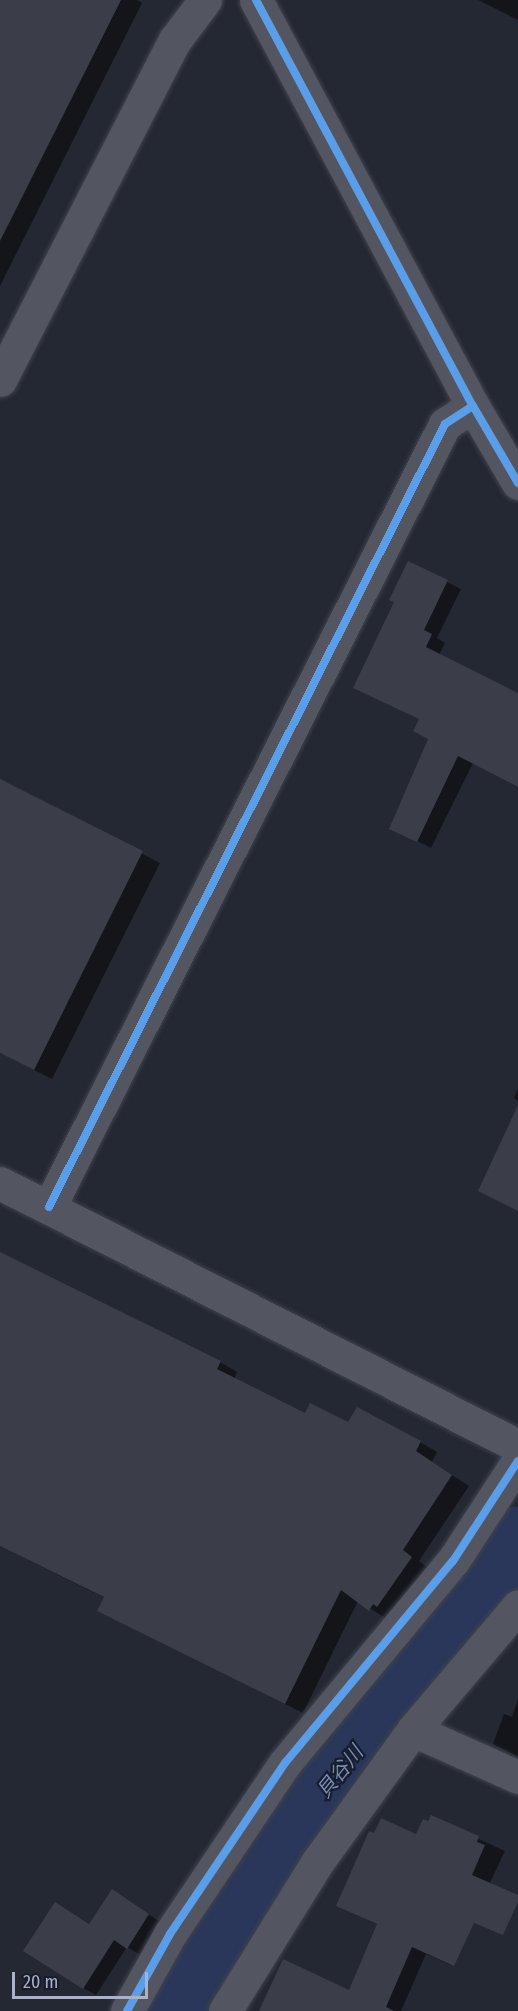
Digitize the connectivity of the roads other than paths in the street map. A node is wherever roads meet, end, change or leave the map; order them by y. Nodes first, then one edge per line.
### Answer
1 (205, 0) edge
2 (256, 0) edge
3 (0, 380) edge
4 (473, 406) junction
5 (518, 483) edge
6 (0, 1183) edge
7 (48, 1207) junction
8 (518, 1446) edge
9 (518, 1461) edge
10 (518, 1606) edge
11 (413, 1730) junction
12 (518, 1777) edge
13 (127, 2011) edge
14 (225, 2011) edge

1 - 3 street
2 - 4 street
4 - 5 street
4 - 7 street
6 - 7 street
7 - 8 street
9 - 13 street
10 - 11 street
11 - 12 street
11 - 14 street

